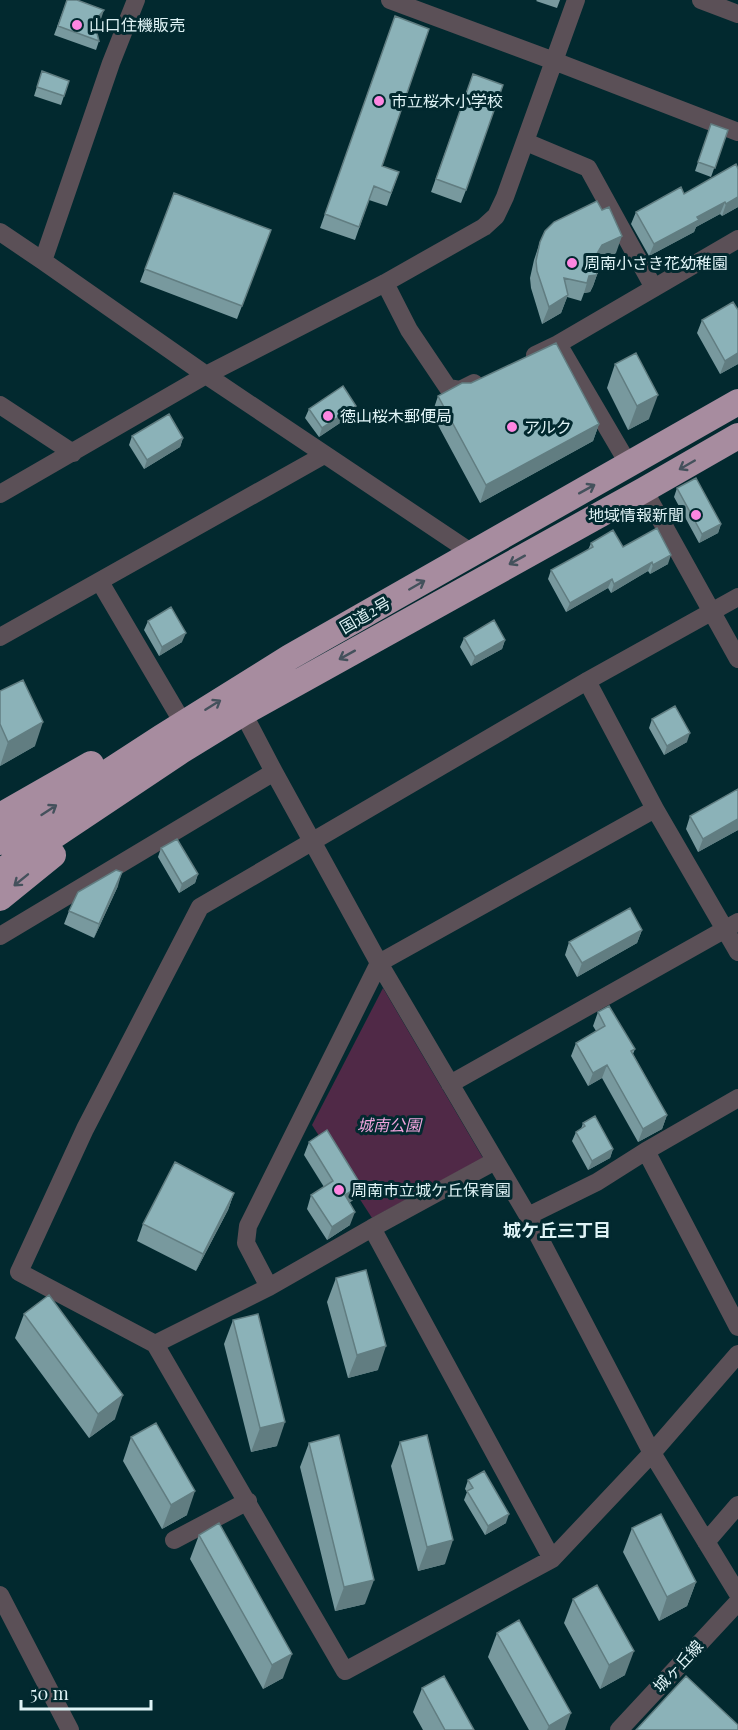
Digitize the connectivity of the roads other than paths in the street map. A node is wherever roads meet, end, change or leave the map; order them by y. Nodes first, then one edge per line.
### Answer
1 (136, 0) edge
2 (390, 0) edge
3 (576, 0) edge
4 (701, 0) edge
5 (738, 14) edge
6 (554, 61) junction
7 (738, 132) edge
8 (526, 142) junction
9 (0, 232) edge
10 (738, 239) edge
11 (43, 261) junction
12 (385, 283) junction
13 (654, 288) junction
14 (558, 344) junction
15 (519, 362) edge
16 (206, 375) junction
17 (489, 376) edge
18 (738, 402) edge
19 (0, 405) edge
20 (738, 436) edge
21 (73, 453) junction
22 (324, 455) junction
23 (629, 465) junction
24 (644, 490) junction
25 (0, 494) edge
26 (472, 553) junction
27 (100, 582) junction
28 (738, 597) edge
29 (712, 612) junction
30 (0, 637) edge
31 (738, 659) edge
32 (587, 681) junction
33 (243, 713) junction
34 (175, 737) junction
35 (274, 772) junction
36 (655, 809) junction
37 (0, 816) edge
38 (0, 842) edge
39 (313, 842) junction
40 (0, 872) edge
41 (0, 898) edge
42 (732, 926) edge
43 (0, 936) edge
44 (738, 952) edge
45 (378, 963) junction
46 (450, 1084) junction
47 (738, 1098) edge
48 (646, 1150) junction
49 (495, 1161) junction
50 (528, 1216) junction
51 (372, 1228) junction
52 (269, 1287) junction
53 (738, 1327) edge
54 (155, 1344) junction
55 (738, 1354) edge
56 (652, 1452) junction
57 (248, 1502) junction
58 (738, 1505) edge
59 (174, 1540) dead end
60 (706, 1542) junction
61 (552, 1559) junction
62 (738, 1594) edge
63 (0, 1595) edge
64 (738, 1602) edge
65 (70, 1730) edge
66 (619, 1730) edge

1 - 11 street
2 - 6 street
3 - 6 street
4 - 5 street
6 - 7 street
6 - 8 street
8 - 12 street
8 - 13 street
9 - 11 street
10 - 13 street
11 - 16 street
12 - 16 street
12 - 17 street
13 - 14 street
14 - 15 street
14 - 23 street
16 - 21 street
16 - 22 street
18 - 23 highway, 国道2号
19 - 21 street
20 -> 24 highway, 国道2号
21 - 25 street
22 - 26 street
22 - 27 street
26 -> 23 highway, 国道2号
24 - 29 street
24 -> 33 highway, 国道2号
34 -> 26 highway, 国道2号
27 - 30 street
27 - 34 street
28 - 29 street
29 - 31 street
29 - 32 street
32 - 36 street
32 - 39 street
33 - 34 highway, 国道2号
33 - 35 street
34 - 37 highway
38 -> 34 highway, 国道2号
34 - 40 highway, 国道2号
34 -> 41 highway
35 - 39 street
35 - 43 street
36 - 42 street
36 - 45 street
39 - 45 street
39 - 54 street
42 - 44 street
42 - 46 street
45 - 46 street
45 - 52 street
46 - 49 street
47 - 48 street
48 - 50 street
48 - 53 street
49 - 50 street
49 - 51 street
50 - 56 street
51 - 52 street
51 - 61 street
52 - 54 street
54 - 57 street
55 - 56 street
56 - 60 street
56 - 61 street
57 - 59 street
57 - 61 street
58 - 60 street
60 - 62 street
63 - 65 street
64 - 66 street, 城ヶ丘線

